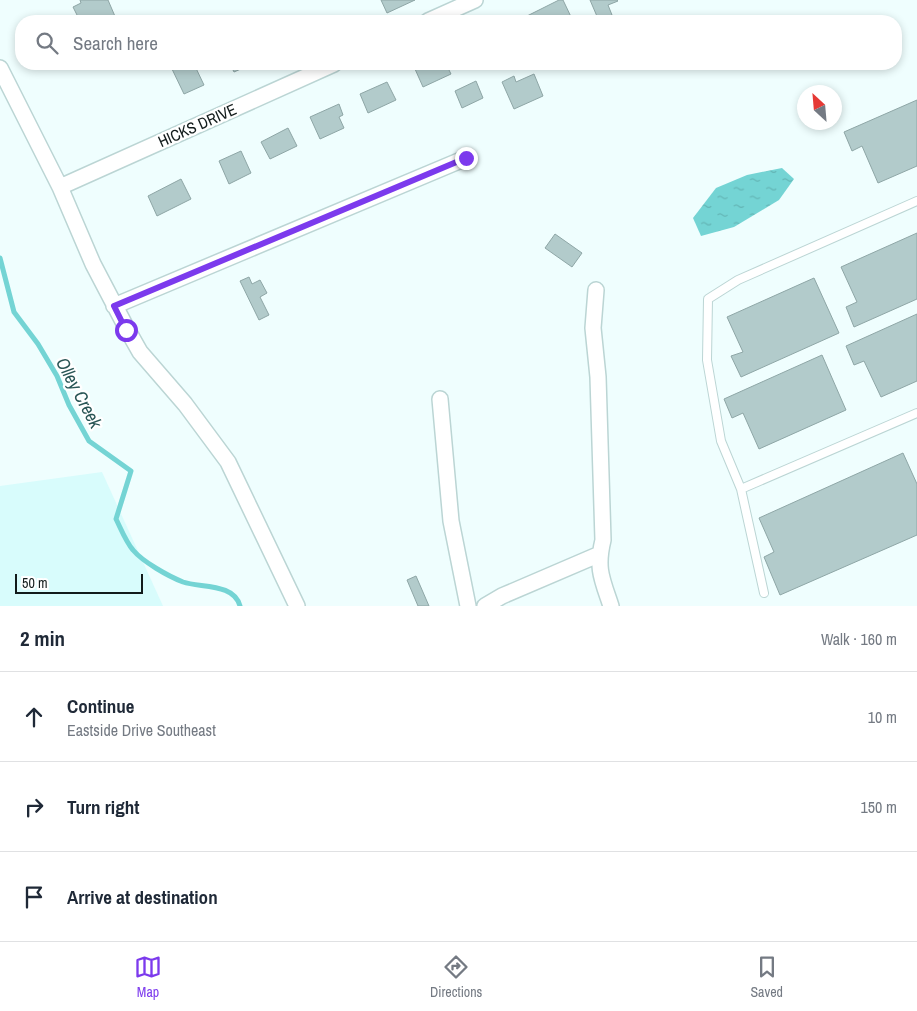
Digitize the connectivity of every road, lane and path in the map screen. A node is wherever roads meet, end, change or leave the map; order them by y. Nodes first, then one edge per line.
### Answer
1 (475, 0) edge
2 (441, 15) edge
3 (0, 68) edge
4 (321, 70) edge
5 (466, 158) dead end
6 (60, 187) junction
7 (917, 201) edge
8 (596, 290) dead end
9 (114, 306) junction
10 (440, 399) dead end
11 (917, 413) edge
12 (741, 489) junction
13 (600, 554) junction
14 (764, 593) dead end
15 (297, 606) edge
16 (468, 606) edge
17 (485, 606) edge
18 (611, 606) edge

1 - 2 street
3 - 6 street
4 - 6 street, HICKS DRIVE
5 - 9 street
6 - 9 street
7 - 12 lane
8 - 13 street
9 - 15 street
10 - 16 street
11 - 12 lane
12 - 14 lane
13 - 17 street
13 - 18 street

